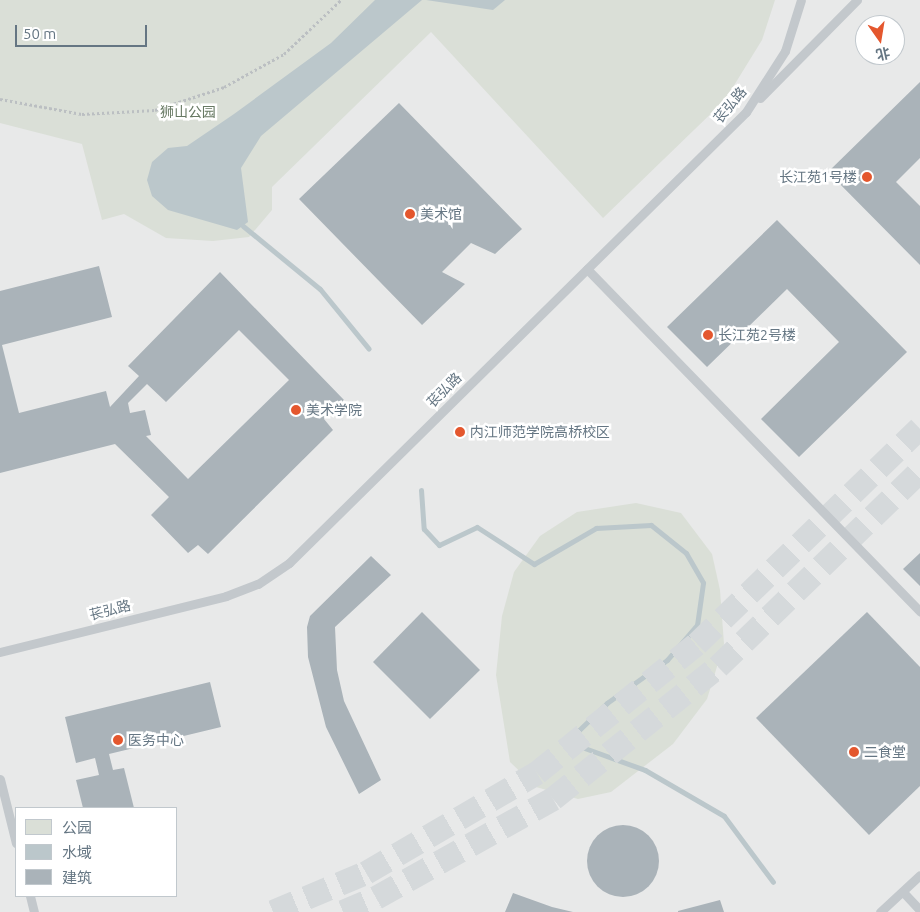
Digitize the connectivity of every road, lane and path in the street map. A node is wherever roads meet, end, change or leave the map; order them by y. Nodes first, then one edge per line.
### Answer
1 (341, 0) edge
2 (801, 0) edge
3 (857, 0) edge
4 (0, 99) edge
5 (746, 112) junction
6 (586, 269) junction
7 (920, 612) edge
8 (0, 652) edge
9 (0, 779) edge
10 (15, 838) edge
11 (920, 876) edge
12 (903, 892) junction
13 (30, 897) edge
14 (920, 910) edge
15 (34, 912) edge
16 (880, 912) edge

1 - 4 path
2 - 5 lane, 苌弘路
3 - 5 lane
5 - 6 lane, 苌弘路
6 - 7 lane
6 - 8 lane, 苌弘路
9 - 10 lane
11 - 12 lane
12 - 14 lane
12 - 16 lane
13 - 15 lane

